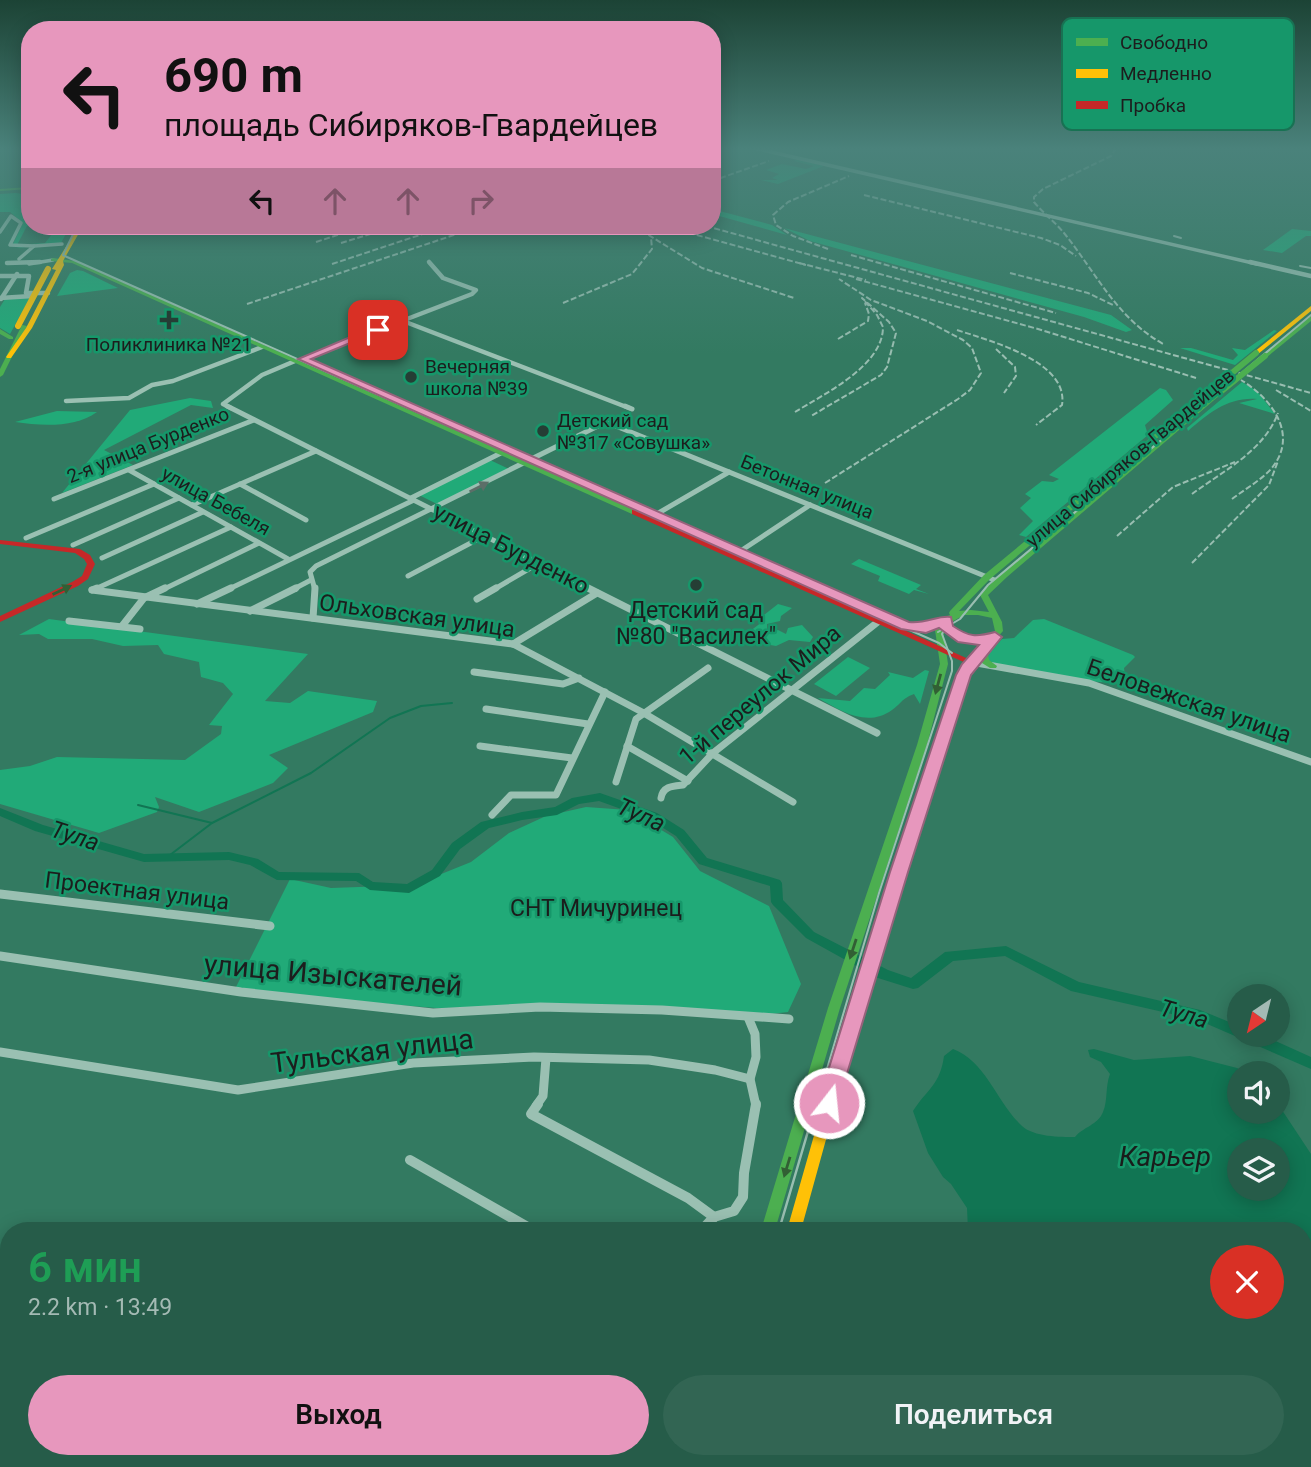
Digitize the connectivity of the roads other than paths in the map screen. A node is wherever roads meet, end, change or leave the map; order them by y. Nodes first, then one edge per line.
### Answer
1 (1052, 216) edge
2 (10, 217) junction
3 (0, 218) edge
4 (21, 223) junction
5 (4, 224) junction
6 (0, 232) edge
7 (67, 235) edge
8 (74, 235) edge
9 (62, 244) junction
10 (34, 246) junction
11 (19, 259) junction
12 (27, 262) junction
13 (57, 262) junction
14 (429, 262) dead end
15 (0, 263) edge
16 (7, 263) junction
17 (17, 265) junction
18 (0, 276) edge
19 (16, 276) junction
20 (1311, 276) edge
21 (136, 288) junction
22 (47, 294) junction
23 (0, 298) edge
24 (1311, 308) edge
25 (1311, 318) edge
26 (403, 321) junction
27 (21, 326) junction
28 (0, 331) edge
29 (12, 338) junction
30 (265, 345) junction
31 (1261, 355) junction
32 (5, 358) edge
33 (299, 360) junction
34 (0, 375) edge
35 (66, 401) dead end
36 (632, 409) dead end
37 (254, 420) junction
38 (316, 451) junction
39 (501, 453) junction
40 (528, 462) junction
41 (129, 470) junction
42 (729, 472) junction
43 (153, 484) junction
44 (240, 484) junction
45 (179, 498) junction
46 (54, 499) dead end
47 (413, 499) junction
48 (192, 505) junction
49 (810, 505) junction
50 (433, 510) junction
51 (203, 512) junction
52 (655, 514) junction
53 (306, 520) dead end
54 (231, 527) junction
55 (484, 536) junction
56 (26, 538) dead end
57 (0, 542) edge
58 (259, 543) junction
59 (73, 545) dead end
60 (739, 552) junction
61 (102, 558) dead end
62 (288, 559) junction
63 (539, 563) junction
64 (408, 576) dead end
65 (992, 579) junction
66 (311, 580) junction
67 (597, 593) junction
68 (144, 598) junction
69 (477, 599) dead end
70 (196, 605) junction
71 (250, 611) junction
72 (949, 617) junction
73 (994, 617) junction
74 (313, 618) junction
75 (881, 619) junction
76 (0, 620) edge
77 (69, 621) dead end
78 (122, 626) junction
79 (140, 629) dead end
80 (995, 637) junction
81 (513, 644) junction
82 (942, 650) junction
83 (985, 651) junction
84 (971, 662) junction
85 (993, 666) junction
86 (708, 668) dead end
87 (474, 672) dead end
88 (579, 678) junction
89 (791, 690) junction
90 (604, 692) junction
91 (486, 709) dead end
92 (642, 712) junction
93 (588, 724) junction
94 (877, 733) dead end
95 (480, 746) dead end
96 (627, 746) junction
97 (713, 753) junction
98 (572, 758) junction
99 (1311, 762) edge
100 (688, 781) junction
101 (616, 782) dead end
102 (661, 798) dead end
103 (793, 802) dead end
104 (492, 815) dead end
105 (0, 894) edge
106 (270, 926) dead end
107 (0, 956) edge
108 (748, 1017) junction
109 (789, 1019) dead end
110 (0, 1052) edge
111 (546, 1058) junction
112 (750, 1079) junction
113 (410, 1160) dead end
114 (714, 1217) junction
115 (519, 1222) edge
116 (709, 1222) edge
117 (770, 1222) edge
118 (796, 1222) edge

1 - 20 street
2 - 3 street
2 - 4 street
2 - 5 street
4 - 5 street
4 - 10 street
5 - 6 street
7 - 9 main road
8 - 13 main road
9 - 10 street
9 - 13 main road
10 - 11 street
11 - 12 street
11 - 16 street
12 - 13 street
12 - 17 street
13 - 21 main road
13 - 21 main road
13 - 22 main road
13 - 27 main road
14 - 26 street
15 - 16 street
16 - 17 street
17 - 19 street
18 - 19 street
19 - 22 street
19 - 23 street
21 - 30 main road
22 - 23 street
22 - 32 main road
24 - 31 main road, улица Сибиряков-Гвардейцев
25 - 31 main road, улица Сибиряков-Гвардейцев
26 - 33 street
26 - 36 street
27 - 29 main road
27 - 32 main road
28 - 29 main road
29 - 32 main road
30 - 33 main road
30 - 35 street
31 - 65 main road, улица Сибиряков-Гвардейцев, bridge
32 - 34 main road
33 - 37 street, улица Бурденко
33 - 39 main road
33 - 40 main road
37 - 38 street, улица Бурденко
37 - 41 street, 2-я улица Бурденко
38 - 44 street
38 - 47 street, улица Бурденко
39 - 40 main road
39 - 47 street
40 - 42 street, Бетонная улица
50 -> 40 street
40 - 52 main road
40 - 75 main road
41 - 43 street, улица Бебеля
41 - 46 street, 2-я улица Бурденко
42 - 49 street, Бетонная улица
42 - 52 street
43 - 45 street, улица Бебеля
43 - 56 street
44 - 48 street
44 - 53 street
45 - 48 street, улица Бебеля
45 - 59 street
47 - 50 street, улица Бурденко
47 - 62 street
48 - 51 street, улица Бебеля
49 - 60 street
49 - 65 street, Бетонная улица
50 - 55 street, улица Бурденко
50 - 66 street
51 - 54 street, улица Бебеля
51 - 61 street
52 - 60 main road
54 - 58 street, улица Бебеля
54 - 68 street, Ольховская улица
55 - 63 street, улица Бурденко
55 - 64 street
76 -> 57 main road
58 - 62 street, улица Бебеля
58 - 68 street
60 - 75 main road
62 - 70 street
63 - 67 street, улица Бурденко
63 - 69 street
65 - 72 main road, улица Сибиряков-Гвардейцев
65 - 73 main road
66 - 71 street
66 - 74 street
67 - 81 street
67 - 89 street, улица Бурденко
68 - 70 street, Ольховская улица
68 - 78 street
70 - 71 street, Ольховская улица
71 - 74 street, Ольховская улица
72 - 73 main road
72 - 75 main road
72 - 80 main road
72 - 82 main road
73 - 80 main road
74 - 81 street, Ольховская улица
75 - 82 main road
75 - 89 street, 1-й переулок Мира
77 - 78 street
78 - 79 street
80 - 83 main road
81 - 88 street, Ольховская улица
82 - 84 main road
82 -> 117 main road
83 - 84 main road
83 - 85 main road
84 - 85 street, Беловежская улица
84 - 118 main road
85 - 99 street, Беловежская улица
86 - 92 street
87 - 88 street
88 - 90 street, Ольховская улица
89 - 94 street, улица Бурденко
89 - 97 street, 1-й переулок Мира
90 - 92 street, Ольховская улица
90 - 93 street
91 - 93 street
92 - 96 street
92 - 97 street, Ольховская улица
93 - 98 street
95 - 98 street
96 - 100 street
96 - 101 street
97 - 100 street, 1-й переулок Мира
97 - 103 street, Ольховская улица
98 - 104 street
100 - 102 street, 1-й переулок Мира
105 - 106 street, Проектная улица
107 - 108 street, улица Изыскателей
108 - 109 street, улица Изыскателей
108 - 112 street
110 - 111 street, Тульская улица
111 - 112 street, Тульская улица
111 - 114 street
112 - 114 street
113 - 115 street
114 - 116 street

